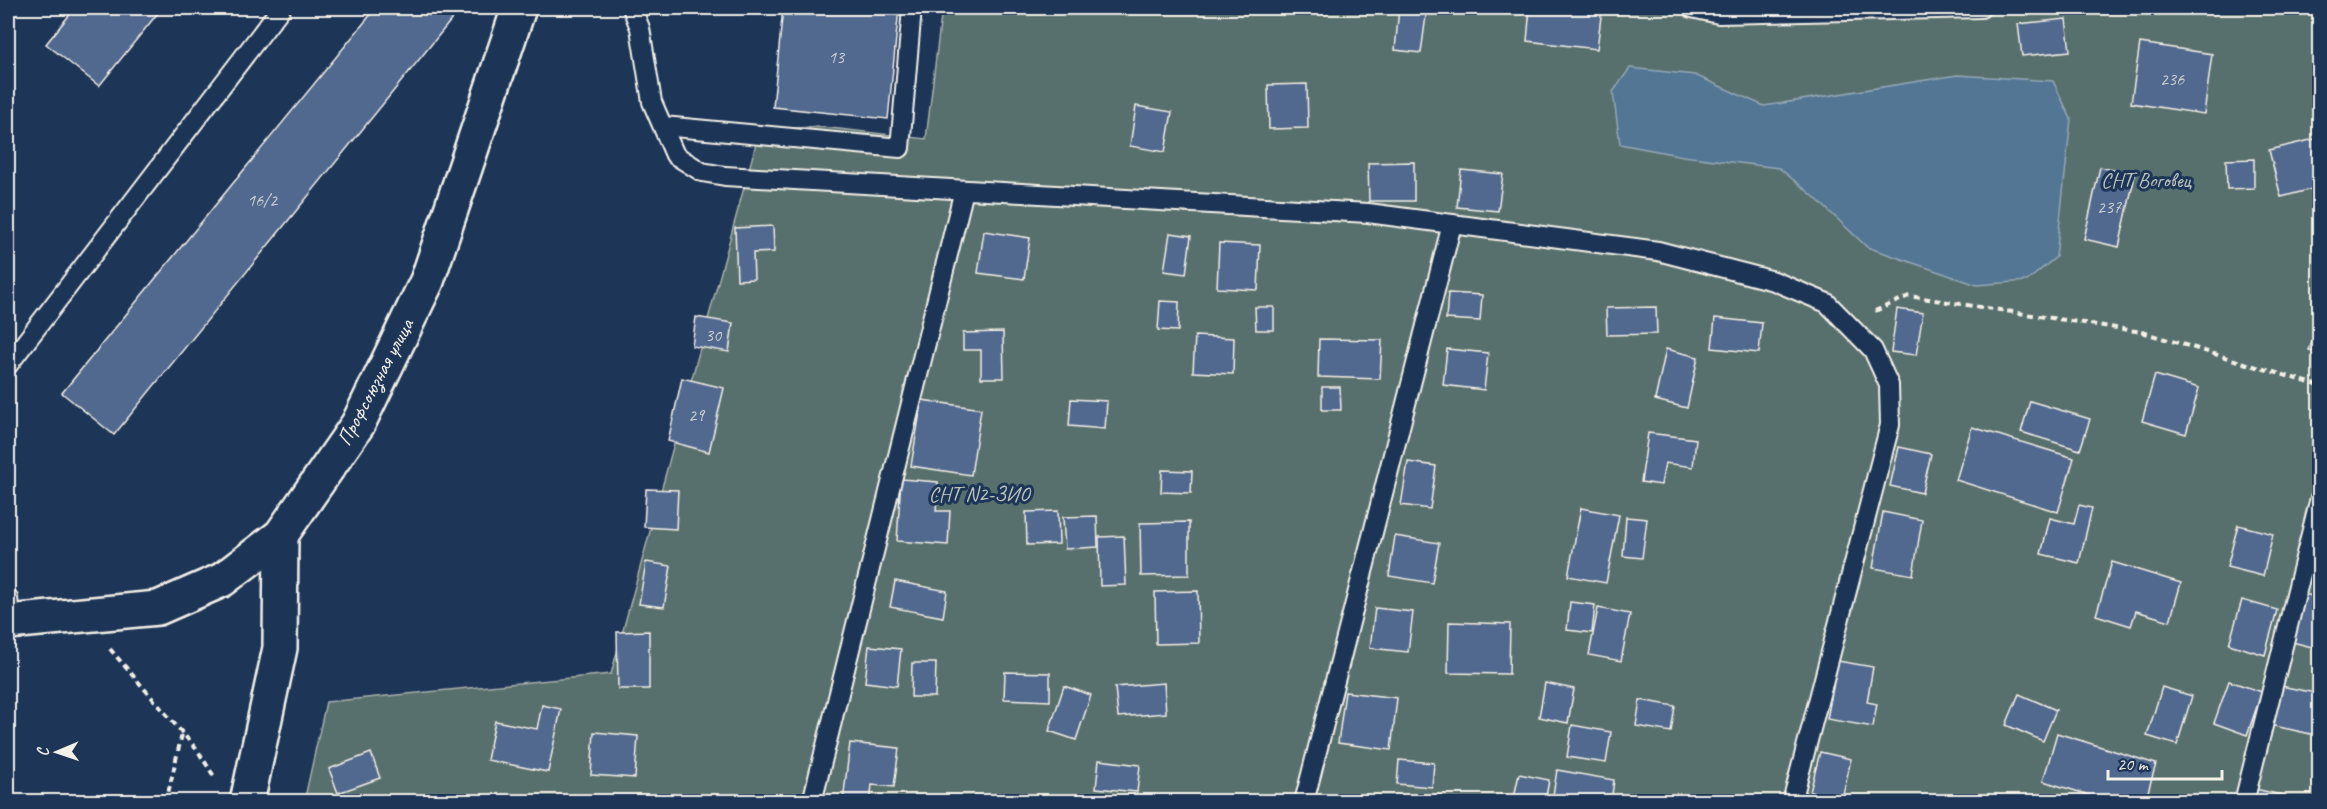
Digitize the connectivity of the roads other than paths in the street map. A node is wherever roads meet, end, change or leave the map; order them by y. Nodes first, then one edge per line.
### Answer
1 (281, 8) edge
2 (519, 8) edge
3 (632, 8) edge
4 (912, 8) edge
5 (1692, 8) edge
6 (1981, 8) edge
7 (663, 126) junction
8 (964, 190) junction
9 (1452, 224) junction
10 (8, 365) edge
11 (2319, 498) edge
12 (281, 535) junction
13 (8, 614) edge
14 (247, 801) edge
15 (812, 801) edge
16 (1304, 801) edge
17 (1792, 801) edge
18 (2244, 801) edge

1 - 10 lane
2 - 12 main road, Профсоюзная улица
3 - 7 lane
4 - 7 lane
5 - 6 lane
7 - 8 lane
8 - 9 lane
8 - 15 lane
9 - 16 lane
9 - 17 lane
11 - 18 lane
12 - 13 main road, Профсоюзная улица
12 - 14 main road

